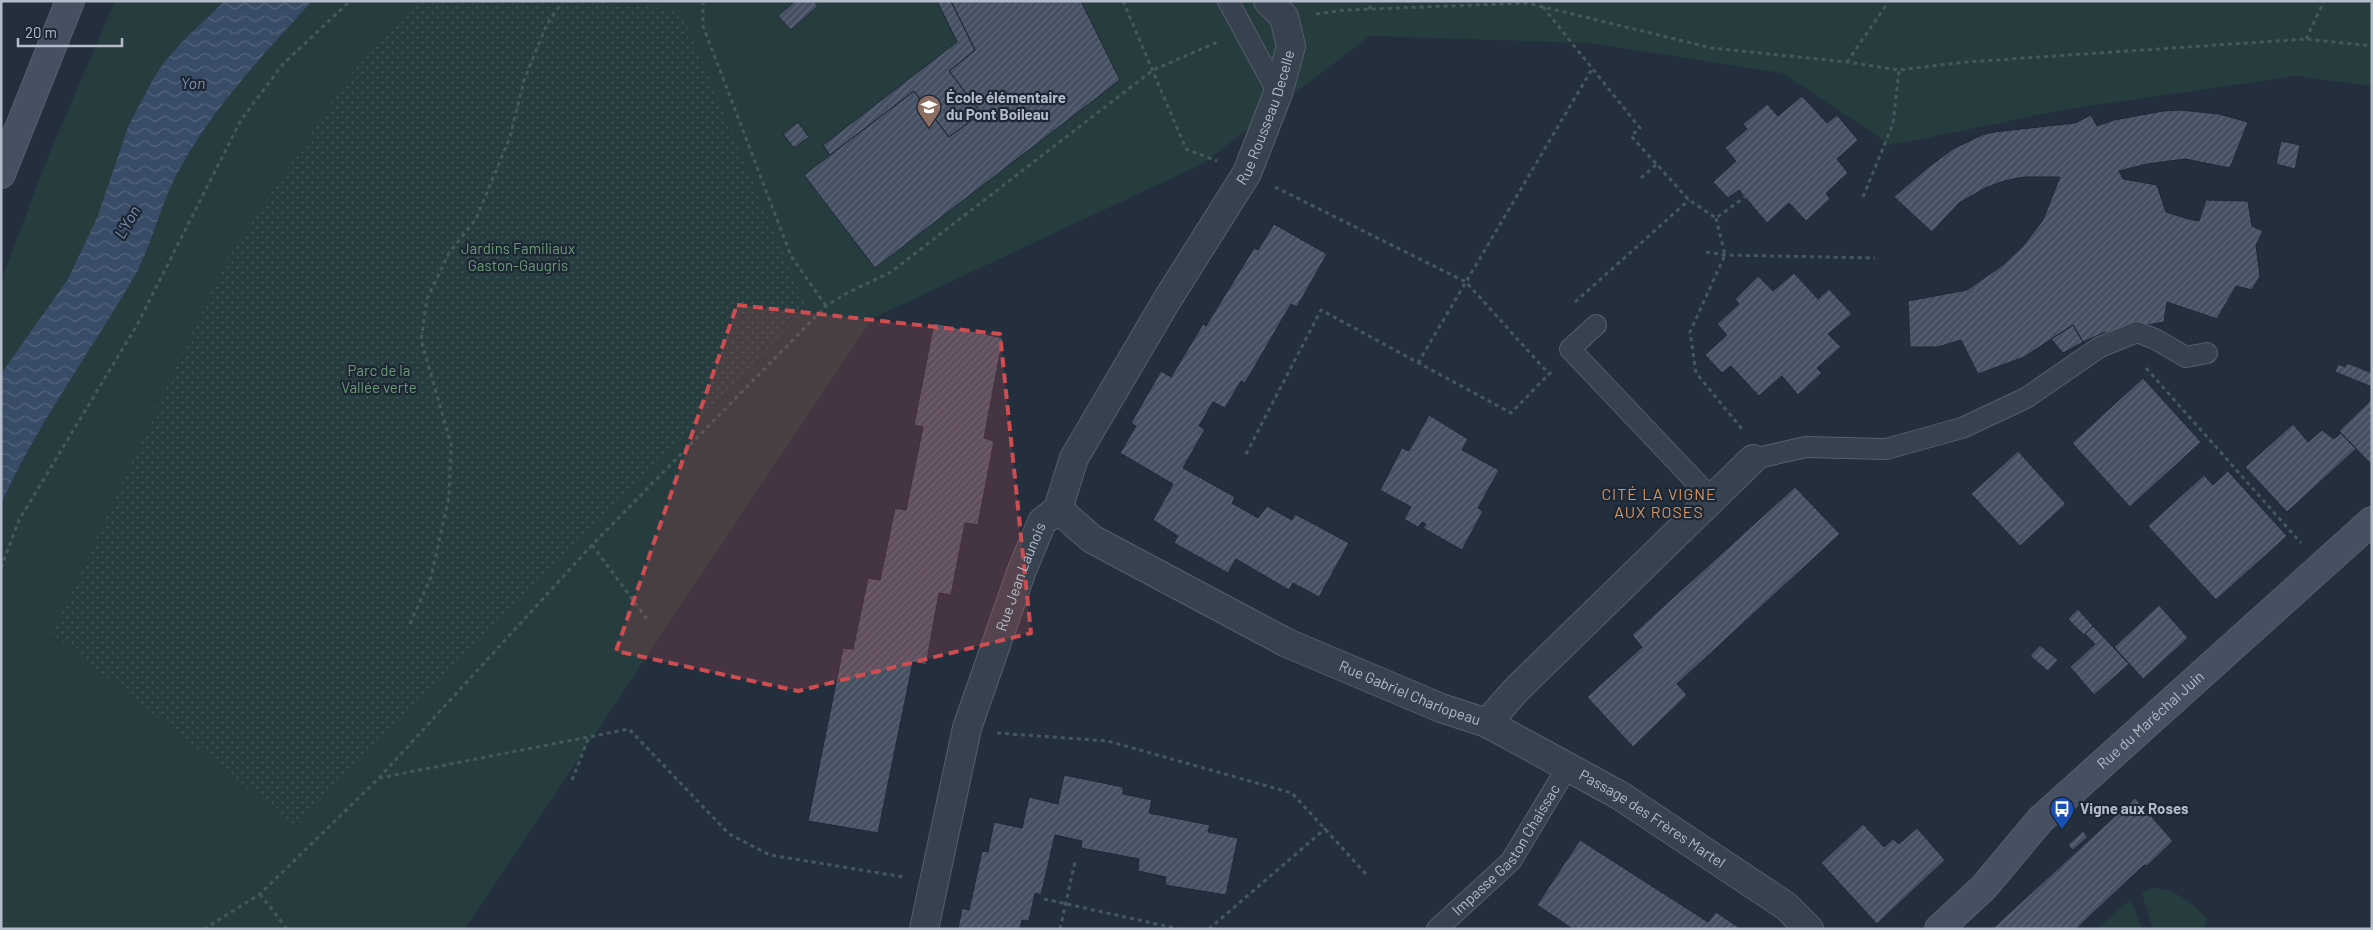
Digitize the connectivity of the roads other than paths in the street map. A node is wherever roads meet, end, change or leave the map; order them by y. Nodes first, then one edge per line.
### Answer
1 (70, 1) edge
2 (1228, 1) edge
3 (1268, 1) edge
4 (1278, 93) junction
5 (1, 174) edge
6 (1227, 207) joint
7 (1596, 325) dead end
8 (2207, 353) dead end
9 (1759, 458) joint
10 (1713, 500) junction
11 (1058, 509) junction
12 (2372, 521) edge
13 (1487, 723) junction
14 (1568, 766) junction
15 (924, 929) edge
16 (1437, 929) edge
17 (1809, 929) edge
18 (1939, 929) edge

1 - 5 main road
2 - 4 lane
3 - 4 street, Rue Rousseau Decelle
4 - 6 street, Rue Rousseau Decelle
6 - 11 street, Rue Jean Launois
7 - 10 lane
8 - 9 lane
9 - 10 street, Rue Gabriel Charlopeau
10 - 13 street, Rue Gabriel Charlopeau
11 - 13 street, Rue Gabriel Charlopeau
11 - 15 street, Rue Jean Launois
12 - 18 main road, Rue du Maréchal Juin
13 - 14 street, Passage des Frères Martel
14 - 16 lane, Impasse Gaston Chaissac
14 - 17 street, Passage des Frères Martel

